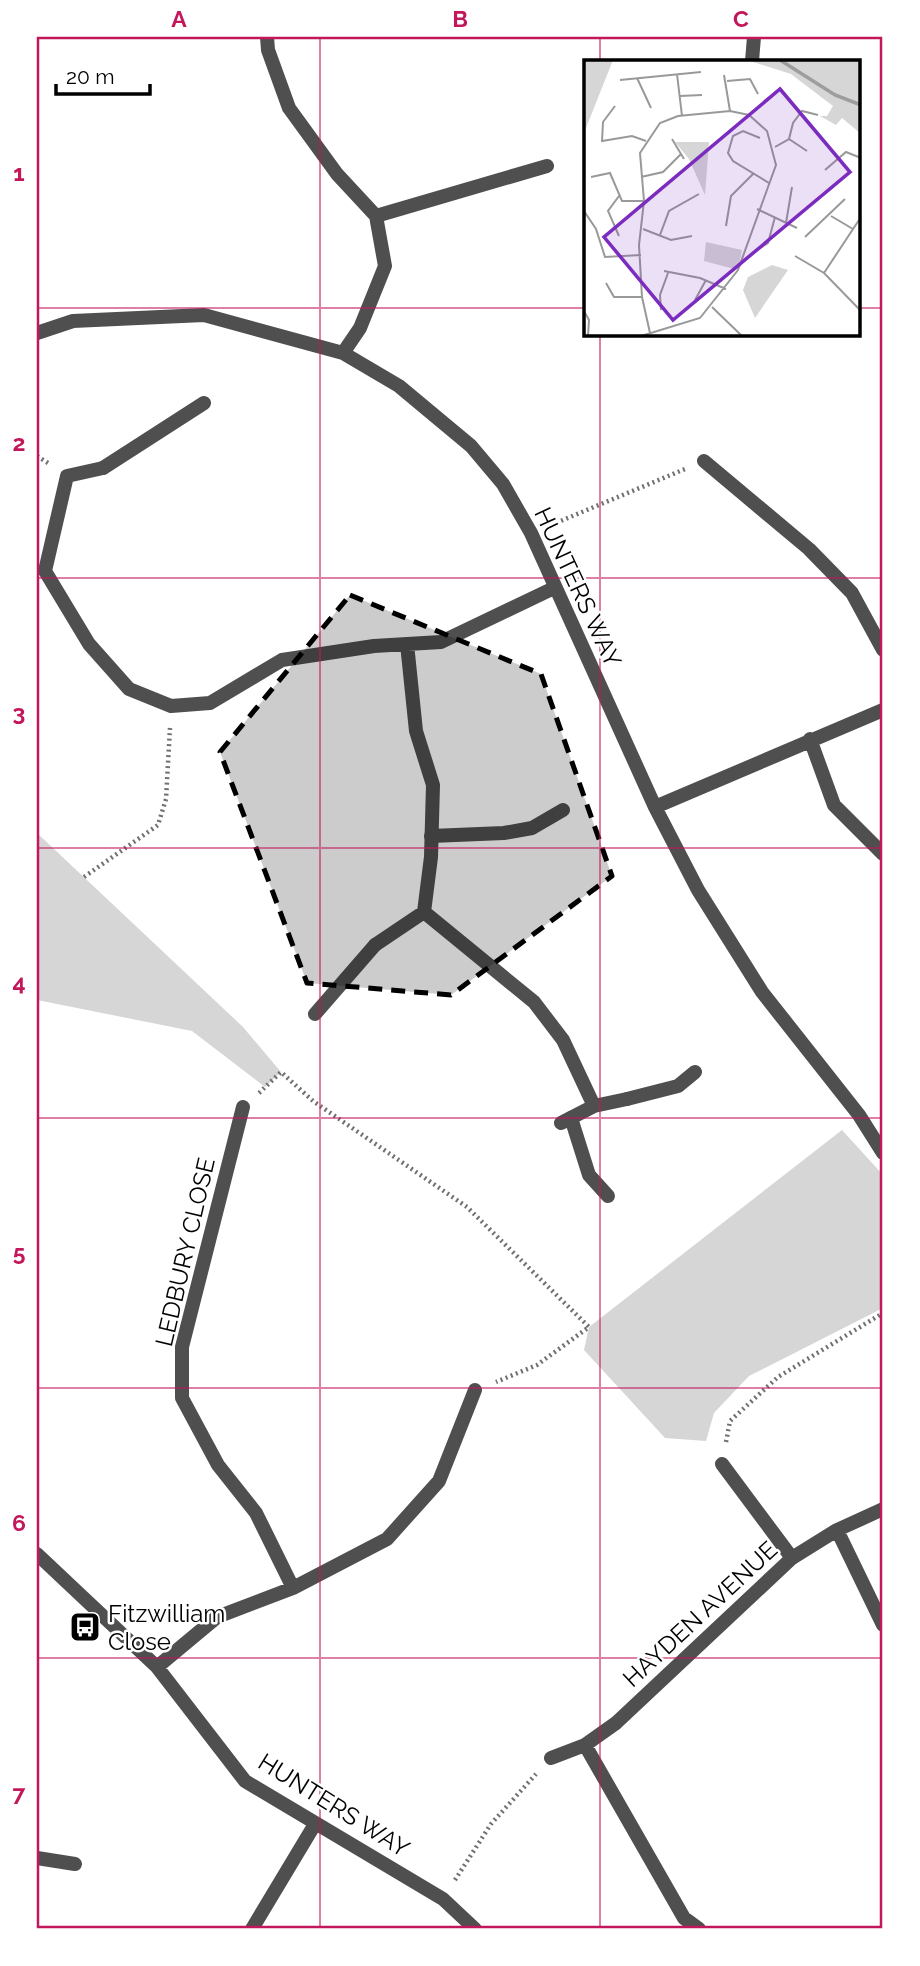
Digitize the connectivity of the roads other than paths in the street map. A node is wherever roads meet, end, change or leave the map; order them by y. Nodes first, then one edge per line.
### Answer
1 (267, 37) edge
2 (754, 37) edge
3 (752, 60) edge
4 (547, 166) dead end
5 (376, 216) junction
6 (37, 333) edge
7 (343, 353) junction
8 (204, 403) dead end
9 (704, 461) road end
10 (41, 573) edge
11 (554, 588) junction
12 (407, 645) junction
13 (883, 650) edge
14 (883, 709) edge
15 (810, 739) junction
16 (655, 807) junction
17 (563, 810) dead end
18 (431, 836) junction
19 (883, 853) edge
20 (424, 912) junction
21 (315, 1014) dead end
22 (695, 1072) dead end
23 (243, 1107) road end
24 (594, 1107) junction
25 (883, 1153) edge
26 (608, 1196) dead end
27 (475, 1390) road end
28 (722, 1464) road end
29 (883, 1509) edge
30 (837, 1530) junction
31 (37, 1554) edge
32 (792, 1558) junction
33 (293, 1588) junction
34 (883, 1625) edge
35 (157, 1667) junction
36 (585, 1745) junction
37 (551, 1758) road end
38 (315, 1824) junction
39 (37, 1857) edge
40 (75, 1864) dead end
41 (252, 1929) edge
42 (475, 1929) edge
43 (699, 1929) edge

1 - 5 street
2 - 3 street
4 - 5 street
5 - 7 street
6 - 7 street, HUNTERS WAY
7 - 11 street, HUNTERS WAY
8 - 10 street
9 - 13 street
10 - 12 street
11 - 12 street
11 - 16 street, HUNTERS WAY
12 - 18 street
14 - 15 street
15 - 16 street
15 - 19 street
16 - 25 street, HUNTERS WAY
17 - 18 street
18 - 20 street
20 - 21 street
20 - 24 street
22 - 24 street
23 - 33 street, LEDBURY CLOSE
24 - 26 street
27 - 33 street
28 - 32 street
29 - 30 street, HAYDEN AVENUE
30 - 32 street, HAYDEN AVENUE
30 - 34 street
31 - 35 street, HUNTERS WAY
32 - 36 street, HAYDEN AVENUE
33 - 35 street
35 - 38 street, HUNTERS WAY
36 - 37 street, HAYDEN AVENUE
36 - 43 street
38 - 41 street
38 - 42 street, HUNTERS WAY
39 - 40 street

